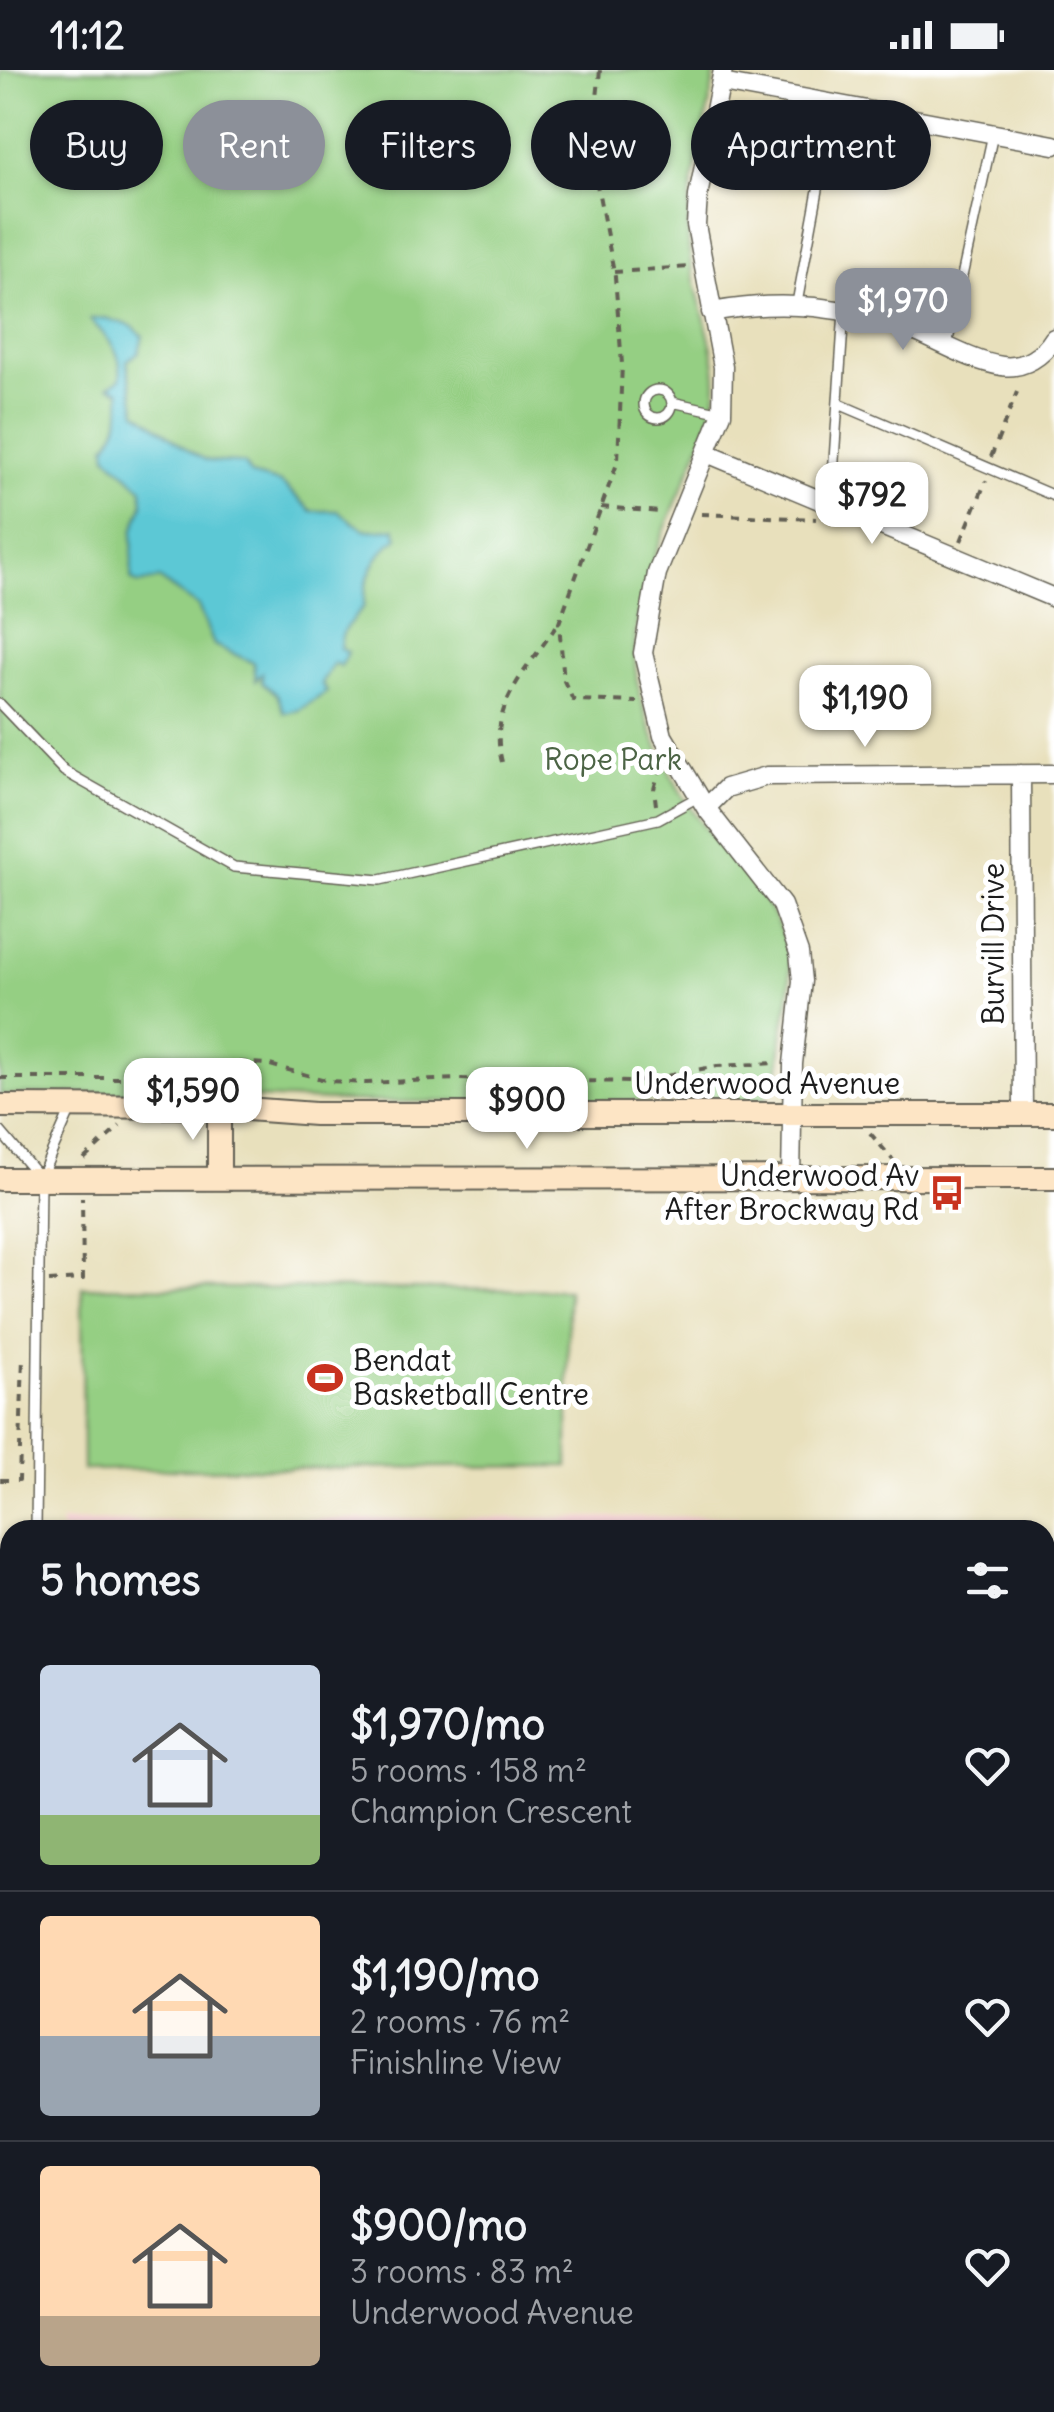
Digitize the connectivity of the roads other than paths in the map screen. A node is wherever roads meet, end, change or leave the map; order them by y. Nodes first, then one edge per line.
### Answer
1 (723, 76) edge
2 (818, 100) edge
3 (931, 122) edge
4 (993, 134) junction
5 (1054, 145) edge
6 (818, 190) edge
7 (797, 303) junction
8 (844, 311) junction
9 (711, 312) junction
10 (1054, 338) edge
11 (947, 345) junction
12 (672, 402) dead end
13 (839, 404) junction
14 (722, 413) junction
15 (707, 453) junction
16 (1054, 496) edge
17 (831, 511) junction
18 (1054, 598) edge
19 (0, 704) edge
20 (1021, 774) junction
21 (1054, 774) edge
22 (702, 803) junction
23 (0, 1106) edge
24 (73, 1106) junction
25 (219, 1108) junction
26 (791, 1114) junction
27 (1023, 1114) junction
28 (1054, 1114) edge
29 (0, 1132) edge
30 (1054, 1178) edge
31 (219, 1179) junction
32 (792, 1179) junction
33 (0, 1180) edge
34 (40, 1180) junction
35 (36, 1520) edge

1 - 2 street
1 - 9 street
3 - 4 street
4 - 5 street
4 - 11 lane
6 - 7 lane
7 - 8 street
7 - 9 street
8 - 11 street
8 - 13 lane
9 - 14 street
10 - 11 street
12 - 14 lane
13 - 16 lane
13 - 17 lane
14 - 15 street
15 - 17 street
15 - 22 street
17 - 18 street
19 - 22 lane
20 - 21 street
20 - 22 street
20 - 27 street, Burvill Drive
22 - 26 street
23 - 24 main road, Underwood Avenue
24 - 25 main road, Underwood Avenue
24 - 34 lane
25 - 26 main road, Underwood Avenue
25 - 31 main road
26 - 27 main road, Underwood Avenue
26 - 32 street
27 - 28 main road, Underwood Avenue
29 - 34 lane
30 - 32 main road
31 - 32 main road
31 - 34 main road
33 - 34 main road
34 - 35 lane

